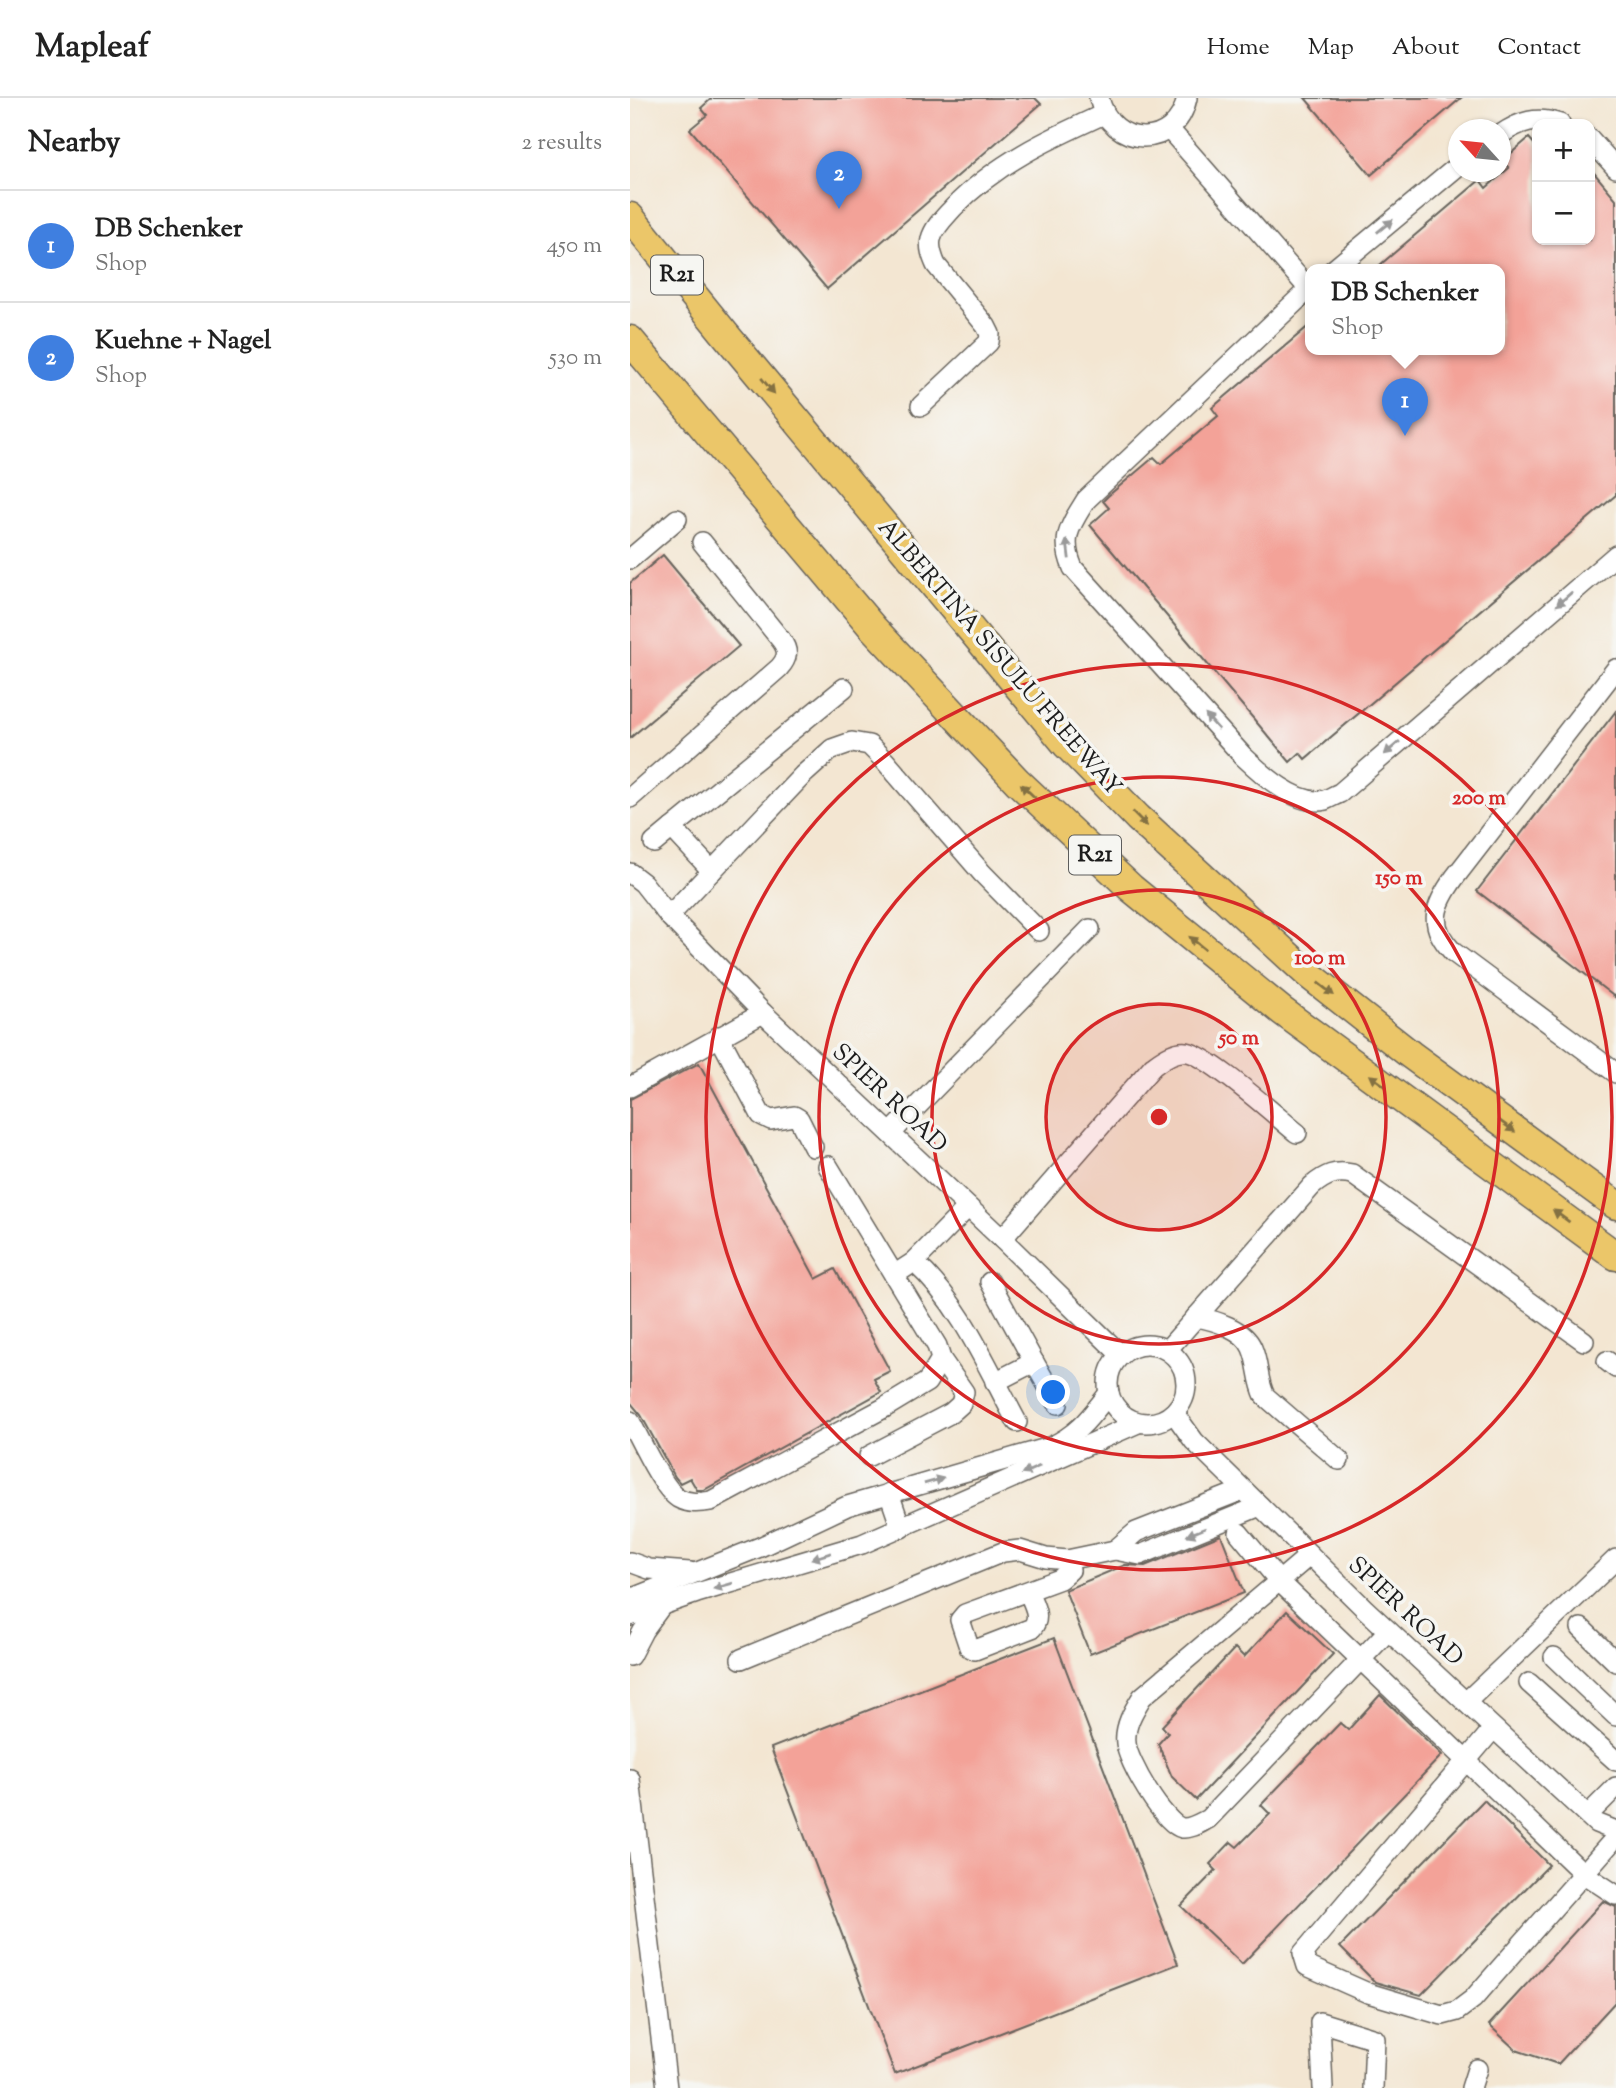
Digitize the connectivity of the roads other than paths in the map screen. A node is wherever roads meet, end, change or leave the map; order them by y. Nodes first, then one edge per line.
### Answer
1 (1187, 98) edge
2 (1102, 106) edge
3 (1532, 120) edge
4 (1511, 129) edge
5 (1170, 130) junction
6 (1595, 144) edge
7 (1616, 167) edge
8 (1448, 174) edge
9 (630, 217) edge
10 (1340, 264) edge
11 (1305, 283) edge
12 (1305, 294) edge
13 (630, 340) edge
14 (921, 406) dead end
15 (677, 519) dead end
16 (702, 542) dead end
17 (1616, 555) edge
18 (630, 559) edge
19 (1616, 669) edge
20 (844, 688) dead end
21 (630, 798) edge
22 (672, 828) junction
23 (654, 842) dead end
24 (712, 871) junction
25 (630, 873) edge
26 (669, 916) junction
27 (1090, 929) dead end
28 (1039, 931) dead end
29 (763, 1013) junction
30 (719, 1035) junction
31 (1616, 1073) edge
32 (630, 1087) edge
33 (891, 1133) junction
34 (1297, 1133) dead end
35 (813, 1147) dead end
36 (828, 1166) dead end
37 (1616, 1205) edge
38 (968, 1207) junction
39 (1002, 1239) junction
40 (1616, 1256) edge
41 (914, 1262) junction
42 (894, 1275) junction
43 (990, 1282) dead end
44 (1196, 1317) junction
45 (1584, 1341) dead end
46 (1167, 1350) junction
47 (1121, 1355) junction
48 (941, 1359) junction
49 (1034, 1362) junction
50 (995, 1382) junction
51 (1109, 1393) junction
52 (1058, 1404) dead end
53 (1174, 1413) junction
54 (630, 1421) edge
55 (1017, 1422) dead end
56 (1138, 1423) junction
57 (869, 1456) dead end
58 (1339, 1460) dead end
59 (1243, 1490) junction
60 (889, 1493) junction
61 (1260, 1506) junction
62 (901, 1528) junction
63 (1239, 1533) dead end
64 (779, 1538) junction
65 (1115, 1550) junction
66 (1310, 1555) junction
67 (1616, 1559) edge
68 (1067, 1560) junction
69 (630, 1562) edge
70 (789, 1566) junction
71 (698, 1572) junction
72 (1279, 1581) junction
73 (1028, 1591) dead end
74 (630, 1599) edge
75 (662, 1605) junction
76 (630, 1616) edge
77 (1581, 1628) dead end
78 (1388, 1631) junction
79 (630, 1656) edge
80 (1554, 1657) dead end
81 (741, 1658) dead end
82 (1361, 1660) junction
83 (1616, 1662) edge
84 (1529, 1683) dead end
85 (1466, 1702) junction
86 (1616, 1716) edge
87 (1493, 1729) junction
88 (1592, 1739) junction
89 (1467, 1760) junction
90 (1616, 1761) edge
91 (630, 1779) edge
92 (1616, 1787) edge
93 (1616, 1803) edge
94 (1592, 1819) junction
95 (1616, 1832) edge
96 (1616, 1838) edge
97 (1584, 1874) junction
98 (1616, 1895) edge
99 (1477, 2069) dead end
100 (667, 2088) edge
101 (1323, 2088) edge
102 (1373, 2088) edge
103 (1471, 2088) edge

1 - 5 street
2 - 5 street
2 - 14 street
3 - 4 street
5 - 11 street
6 - 7 street
10 -> 8 street
9 -> 37 highway, ALBERTINA SISULU FREEWAY / R21
17 -> 12 street
40 -> 13 highway, R21
15 - 18 street
16 - 21 street
19 - 31 street
20 - 22 street
22 - 23 street
22 - 24 street
24 - 26 street
24 - 28 street
25 - 26 street, SPIER ROAD
26 - 29 street, SPIER ROAD
27 - 33 street
29 - 30 street
29 - 33 street, SPIER ROAD
30 - 32 street
30 - 35 street
33 - 38 street, SPIER ROAD
34 - 39 street
36 - 42 street
38 - 39 street, SPIER ROAD
38 - 41 street
39 - 47 street, SPIER ROAD
41 - 42 street
41 - 50 street
42 - 48 street
43 - 49 street
44 - 45 street
44 - 46 street
44 - 58 street
46 - 47 street
46 - 53 street
47 - 51 street
48 - 54 street
48 - 57 street
49 - 50 street
49 - 52 street
50 - 55 street
51 - 56 street
60 -> 51 street
53 - 56 street
53 - 59 street, SPIER ROAD
56 -> 62 street
59 - 61 street, SPIER ROAD
59 - 65 street
60 - 62 street
60 - 64 street
61 -> 65 street
61 - 66 street, SPIER ROAD
62 -> 70 street
63 - 72 street
64 - 70 street
64 - 71 street
65 - 68 street
66 - 72 street
66 - 78 street, SPIER ROAD
67 - 85 street
68 - 73 street
68 - 81 street
69 - 71 street
70 -> 75 street
71 - 74 street
72 - 82 street
72 - 82 street
75 - 76 street
75 - 79 street
77 - 83 street
78 - 82 street
78 - 85 street, SPIER ROAD
80 - 86 street
82 - 89 street
84 - 88 street
85 - 87 street, SPIER ROAD
86 - 88 street
87 - 89 street
87 - 94 street, SPIER ROAD
88 - 90 street
89 - 97 street
89 - 97 street
91 - 100 street
92 - 94 street
93 - 94 street
94 - 95 street, SPIER ROAD
96 - 97 street
97 - 98 street
99 - 103 street
101 - 102 street

